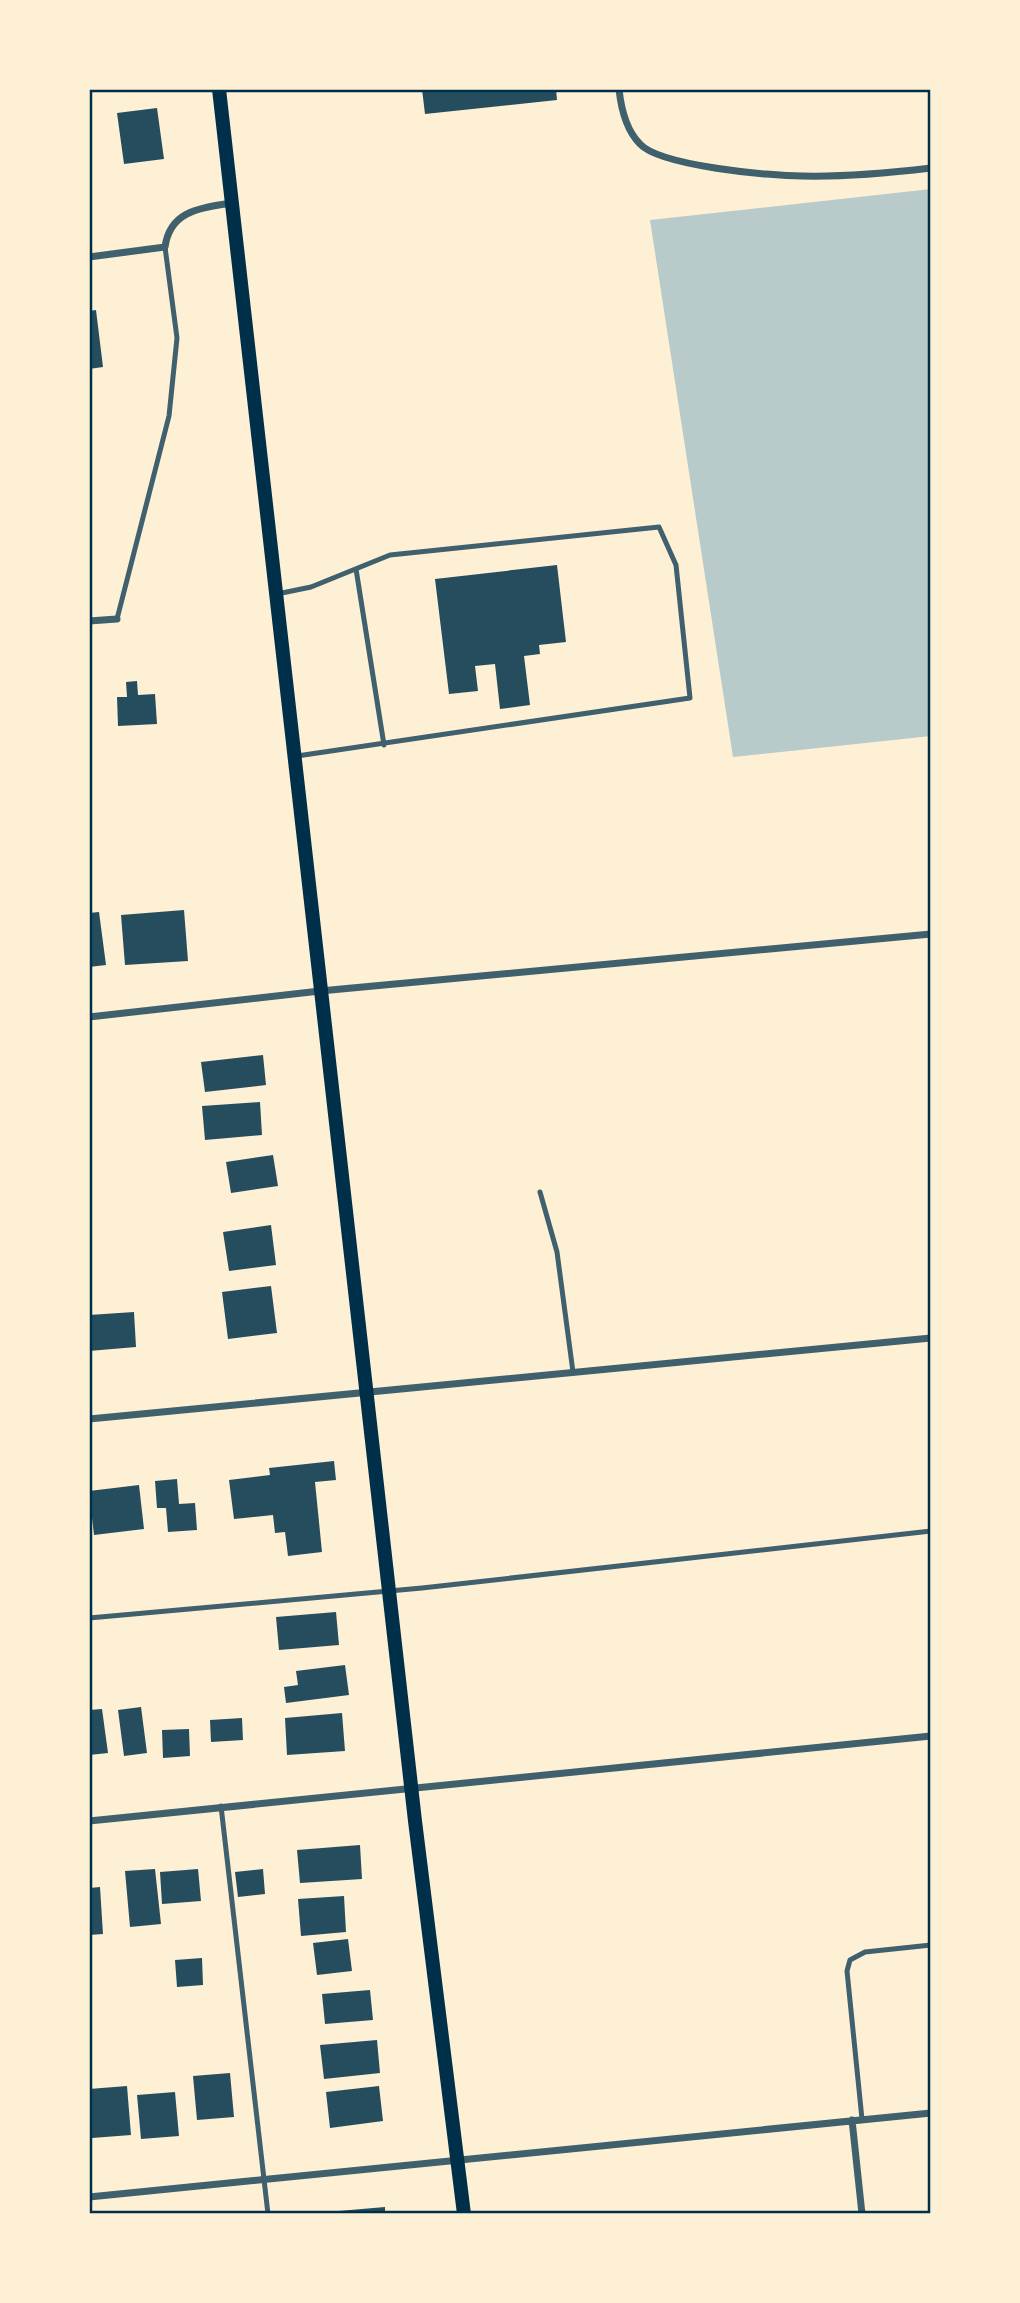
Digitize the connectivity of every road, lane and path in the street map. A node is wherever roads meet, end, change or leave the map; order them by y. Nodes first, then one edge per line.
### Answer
1 (219, 89) edge
2 (619, 89) edge
3 (931, 168) edge
4 (232, 204) junction
5 (165, 247) junction
6 (89, 257) edge
7 (356, 569) junction
8 (276, 594) junction
9 (117, 619) joint
10 (89, 621) edge
11 (384, 745) junction
12 (294, 757) junction
13 (931, 934) edge
14 (320, 991) junction
15 (89, 1017) edge
16 (540, 1192) dead end
17 (931, 1338) edge
18 (573, 1372) junction
19 (366, 1391) junction
20 (89, 1419) edge
21 (931, 1531) edge
22 (389, 1591) junction
23 (89, 1618) edge
24 (931, 1736) edge
25 (411, 1786) junction
26 (221, 1807) junction
27 (89, 1821) edge
28 (931, 1945) edge
29 (931, 2113) edge
30 (862, 2119) junction
31 (852, 2120) junction
32 (459, 2161) junction
33 (265, 2180) junction
34 (89, 2197) edge
35 (268, 2214) edge
36 (464, 2214) edge
37 (863, 2214) edge

1 - 4 main road
2 - 3 street
4 - 5 street
4 - 8 main road
5 - 6 street
5 - 9 lane
7 - 8 lane
7 - 11 lane
7 - 11 lane
8 - 12 main road
9 - 10 street
11 - 12 lane
12 - 14 main road
13 - 14 street
14 - 15 street
14 - 19 main road
16 - 18 lane
17 - 18 street
18 - 19 street
19 - 20 street
19 - 22 main road
21 - 22 lane
22 - 23 lane
22 - 25 main road
24 - 25 street
25 - 26 street
25 - 32 main road
26 - 27 street
26 - 33 lane
28 - 30 lane
29 - 30 street
30 - 31 street
31 - 32 street
31 - 37 street
32 - 33 street
32 - 36 main road
33 - 34 street
33 - 35 lane

